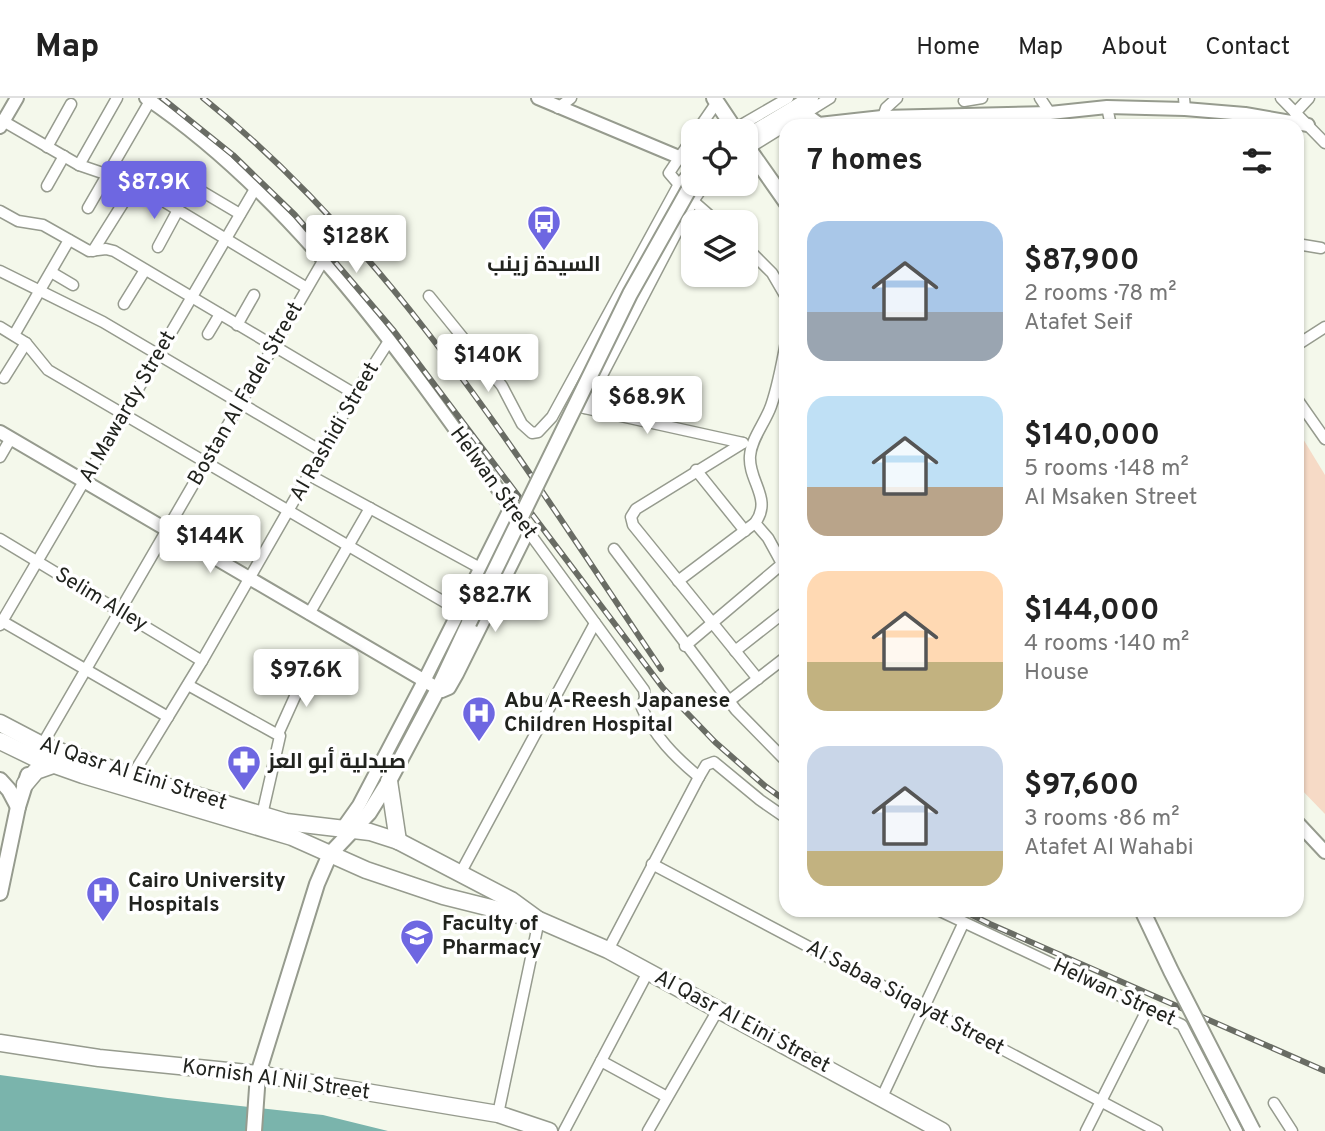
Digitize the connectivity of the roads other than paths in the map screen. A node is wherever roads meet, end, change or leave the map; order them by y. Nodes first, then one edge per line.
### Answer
1 (17, 98) edge
2 (117, 98) edge
3 (538, 98) edge
4 (571, 98) edge
5 (788, 98) edge
6 (811, 98) edge
7 (830, 98) edge
8 (897, 98) edge
9 (982, 98) edge
10 (1040, 98) edge
11 (1281, 98) edge
12 (1309, 98) edge
13 (148, 100) edge
14 (715, 100) edge
15 (964, 101) dead end
16 (1123, 103) edge
17 (71, 104) dead end
18 (1184, 104) edge
19 (1107, 107) junction
20 (558, 108) junction
21 (804, 113) junction
22 (1050, 113) junction
23 (704, 119) edge
24 (728, 119) edge
25 (789, 119) edge
26 (812, 119) edge
27 (882, 119) edge
28 (937, 119) edge
29 (1110, 119) edge
30 (1240, 119) edge
31 (1297, 119) edge
32 (1300, 119) edge
33 (779, 123) edge
34 (2, 124) edge
35 (758, 124) edge
36 (1304, 126) edge
37 (758, 129) edge
38 (758, 132) edge
39 (1325, 143) edge
40 (47, 147) junction
41 (681, 154) edge
42 (64, 156) junction
43 (678, 158) junction
44 (681, 159) edge
45 (758, 163) edge
46 (79, 165) junction
47 (163, 169) dead end
48 (107, 175) junction
49 (681, 182) edge
50 (135, 184) junction
51 (47, 186) dead end
52 (678, 186) junction
53 (255, 189) junction
54 (779, 192) edge
55 (685, 196) edge
56 (697, 196) edge
57 (693, 201) junction
58 (88, 208) dead end
59 (178, 210) junction
60 (703, 210) edge
61 (0, 211) edge
62 (240, 214) junction
63 (226, 239) junction
64 (69, 240) junction
65 (1304, 245) edge
66 (158, 247) dead end
67 (1321, 248) dead end
68 (93, 251) junction
69 (758, 259) edge
70 (323, 261) junction
71 (145, 270) junction
72 (0, 271) edge
73 (51, 272) junction
74 (72, 285) dead end
75 (779, 285) edge
76 (307, 288) junction
77 (39, 292) junction
78 (254, 295) dead end
79 (429, 296) dead end
80 (192, 298) junction
81 (124, 304) dead end
82 (220, 314) junction
83 (237, 325) junction
84 (0, 327) edge
85 (1325, 327) edge
86 (208, 334) dead end
87 (14, 335) junction
88 (1304, 340) edge
89 (389, 341) junction
90 (26, 343) junction
91 (274, 346) junction
92 (159, 353) junction
93 (779, 372) edge
94 (4, 378) dead end
95 (355, 394) junction
96 (241, 402) junction
97 (585, 408) junction
98 (1304, 408) edge
99 (124, 413) junction
100 (552, 416) junction
101 (6, 435) edge
102 (1325, 439) edge
103 (747, 444) junction
104 (323, 452) junction
105 (0, 457) edge
106 (206, 461) junction
107 (696, 470) junction
108 (309, 475) junction
109 (85, 481) junction
110 (511, 507) junction
111 (370, 508) junction
112 (289, 510) junction
113 (755, 523) junction
114 (167, 528) junction
115 (528, 530) junction
116 (745, 531) junction
117 (0, 539) edge
118 (349, 545) junction
119 (614, 550) dead end
120 (779, 557) edge
121 (37, 562) junction
122 (480, 568) junction
123 (779, 570) edge
124 (248, 579) junction
125 (678, 580) junction
126 (458, 610) junction
127 (119, 611) junction
128 (309, 614) junction
129 (779, 617) edge
130 (1, 622) edge
131 (595, 623) junction
132 (713, 623) junction
133 (685, 646) junction
134 (736, 651) junction
135 (202, 661) junction
136 (779, 662) edge
137 (85, 669) junction
138 (306, 672) dead end
139 (758, 679) junction
140 (424, 681) junction
141 (188, 685) junction
142 (438, 690) junction
143 (729, 701) junction
144 (168, 717) junction
145 (0, 723) edge
146 (278, 734) junction
147 (0, 741) edge
148 (38, 752) junction
149 (779, 754) edge
150 (53, 765) junction
151 (132, 776) junction
152 (699, 777) junction
153 (0, 779) edge
154 (389, 781) junction
155 (25, 784) junction
156 (18, 807) junction
157 (779, 813) edge
158 (262, 815) junction
159 (348, 830) junction
160 (1304, 830) edge
161 (398, 841) junction
162 (1325, 852) edge
163 (330, 854) junction
164 (653, 864) junction
165 (461, 872) junction
166 (0, 893) edge
167 (950, 917) edge
168 (1145, 917) edge
169 (539, 920) junction
170 (963, 924) junction
171 (608, 950) junction
172 (648, 972) junction
173 (719, 1008) junction
174 (924, 1008) junction
175 (1148, 1009) junction
176 (0, 1043) edge
177 (601, 1060) junction
178 (258, 1074) junction
179 (667, 1097) junction
180 (882, 1097) junction
181 (1101, 1102) junction
182 (1274, 1103) dead end
183 (498, 1114) junction
184 (254, 1131) edge
185 (549, 1131) edge
186 (564, 1131) edge
187 (648, 1131) edge
188 (942, 1131) edge
189 (1086, 1131) edge
190 (1157, 1131) edge
191 (1237, 1131) edge
192 (1253, 1131) edge
193 (1292, 1131) edge

1 - 34 street
2 - 46 street
3 - 20 street
4 - 20 street
5 - 35 street
6 - 37 main road
7 - 21 street
8 - 27 street
9 - 15 street
10 - 22 street
11 - 31 street
12 - 32 street
13 - 48 street
13 - 53 street, Helwan Street
14 - 23 street
14 - 24 main road
16 - 18 street
16 - 19 street
17 - 40 street
18 - 30 street
19 - 22 street
19 - 29 street
20 - 43 street
21 - 25 street
21 - 26 street
22 - 28 street
33 - 38 street
34 - 40 street
36 - 39 street
40 - 42 street
41 - 43 street
42 - 46 street
42 - 51 street
43 - 44 street
43 - 52 street
45 - 54 main road
46 - 48 street
47 - 62 street
48 - 50 street
48 - 58 street
49 - 52 street
50 - 59 street
50 - 68 street
52 - 57 street
52 - 100 street
53 - 62 street, Al Mawardy Street
53 - 70 street, Helwan Street
55 - 142 main road, bridge
56 - 57 street
57 - 60 street
57 - 97 street
59 - 63 street
59 - 66 street
61 - 64 street
62 - 63 street, Al Mawardy Street
63 - 76 street
63 - 80 street, Al Mawardy Street
64 - 68 street
64 - 73 street
65 - 67 street
68 - 71 street
69 - 75 street
70 - 76 street, Bostan Al Fadel Street
70 - 89 street, Helwan Street
71 - 80 street
71 - 81 street
72 - 77 street
73 - 74 street
73 - 77 street
76 - 91 street, Bostan Al Fadel Street
77 - 87 street
77 - 92 street
78 - 83 street
79 - 100 street
80 - 82 street
80 - 92 street, Al Mawardy Street
82 - 83 street
82 - 86 street
83 - 91 street
84 - 87 street
85 - 88 street
87 - 90 street
89 - 95 street, Al Rashidi Street
89 - 110 street, Helwan Street
90 - 94 street
90 - 99 street
91 - 95 street
91 - 96 street, Bostan Al Fadel Street
92 - 96 street
92 - 99 street, Al Mawardy Street
93 - 103 street
95 - 104 street, Al Rashidi Street
96 - 104 street
96 - 106 street, Bostan Al Fadel Street
97 - 100 street
97 - 103 street
98 - 102 street
99 - 106 street
99 - 109 street, Al Mawardy Street
101 - 105 street
101 - 109 street
103 - 107 street
103 - 113 street
104 - 108 street, Al Rashidi Street
106 - 112 street
106 - 114 street, Bostan Al Fadel Street
107 - 116 street
107 - 125 street
108 - 111 street
108 - 112 street, Al Rashidi Street
109 - 114 street
109 - 121 street, Al Mawardy Street
110 - 115 street, Helwan Street
110 - 122 street
111 - 118 street
111 - 122 street
112 - 118 street
112 - 124 street, Al Rashidi Street
113 - 116 street
113 - 120 street
114 - 124 street
114 - 127 street, Bostan Al Fadel Street
115 - 131 street, Helwan Street
115 - 142 street
116 - 125 street
117 - 121 street, Selim Alley
118 - 126 street
118 - 128 street
119 - 133 street
121 - 127 street, Selim Alley
121 - 130 street, Al Mawardy Street
122 - 126 street
123 - 132 street
124 - 128 street
124 - 135 street, Al Rashidi Street
125 - 132 street
126 - 140 street
127 - 135 street, Selim Alley
127 - 137 street, Bostan Al Fadel Street
128 - 140 street
129 - 134 street
130 - 137 street
131 - 152 street, Helwan Street
131 - 165 street
132 - 133 street
132 - 134 street
133 - 143 street
134 - 139 street
135 - 141 street, Al Rashidi Street
136 - 139 street
137 - 144 street
137 - 148 street, Bostan Al Fadel Street
138 - 146 street
139 - 143 street
140 - 142 street
140 - 159 street
141 - 144 street, Al Rashidi Street
141 - 146 street
142 - 154 main road
143 - 149 street
144 - 151 street, Al Rashidi Street
145 - 148 highway, Al Qasr Al Eini Street
146 - 158 street
147 - 148 highway, Al Qasr Al Eini Street
148 - 150 highway, Al Qasr Al Eini Street
148 - 151 highway, Al Qasr Al Eini Street
148 - 155 main road
150 - 155 highway
150 - 163 highway, Al Qasr Al Eini Street
151 - 158 highway, Al Qasr Al Eini Street
152 - 157 street
152 - 164 street
153 - 156 main road
154 - 159 main road
154 - 161 highway
155 - 156 main road
156 - 166 main road
158 - 159 highway, Al Qasr Al Eini Street
159 - 161 highway, Al Qasr Al Eini Street
159 - 163 main road
160 - 162 street
161 - 165 highway, Al Qasr Al Eini Street
163 - 169 highway, Al Qasr Al Eini Street
163 - 178 main road
164 - 171 street
164 - 174 street, Al Sabaa Siqayat Street
165 - 169 highway, Al Qasr Al Eini Street
167 - 170 street, Helwan Street
168 - 192 main road, bridge
169 - 171 highway, Al Qasr Al Eini Street
169 - 183 street
170 - 174 street
170 - 175 street, Helwan Street
171 - 172 highway, Al Qasr Al Eini Street
172 - 173 highway, Al Qasr Al Eini Street
172 - 177 street
173 - 179 street
173 - 180 highway, Al Qasr Al Eini Street
174 - 180 street
174 - 181 street, Al Sabaa Siqayat Street
175 - 181 street
175 - 191 street, Helwan Street
176 - 178 highway, Kornish Al Nil Street
177 - 179 street
177 - 186 street
178 - 183 highway, Kornish Al Nil Street
178 - 184 main road
179 - 187 street
180 - 188 highway, Al Qasr Al Eini Street
181 - 189 street
181 - 190 street, Al Sabaa Siqayat Street
182 - 193 street
183 - 185 highway, Kornish Al Nil Street

